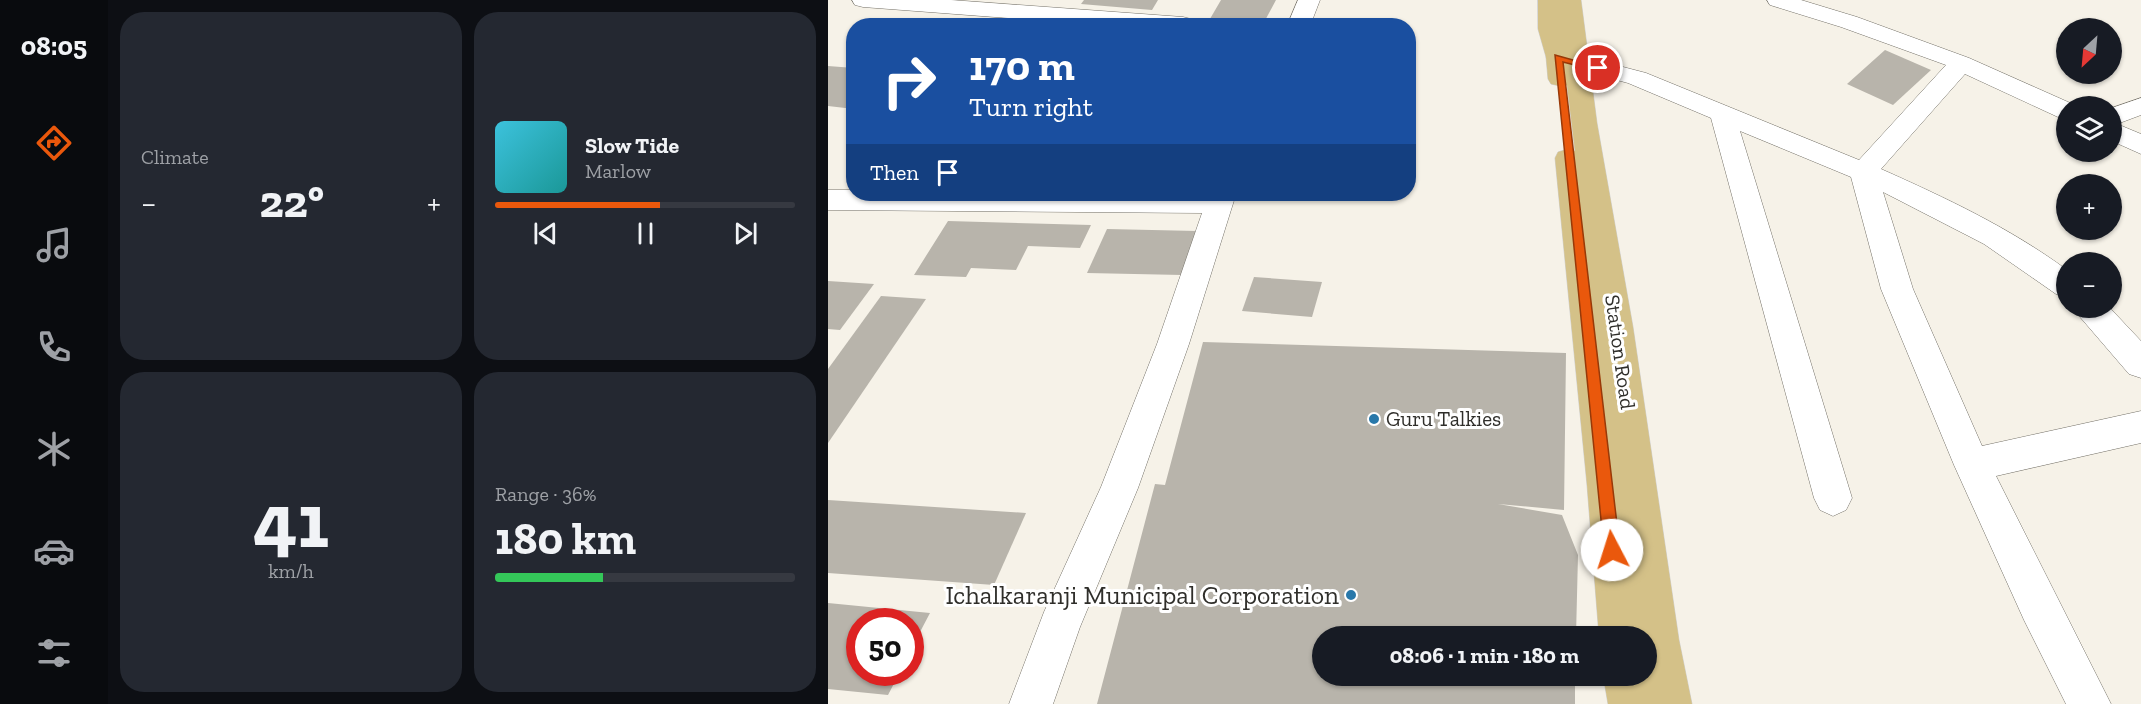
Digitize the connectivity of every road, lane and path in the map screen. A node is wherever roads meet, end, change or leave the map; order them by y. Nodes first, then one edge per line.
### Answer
1 (863, 0) edge
2 (1310, 0) edge
3 (1549, 0) edge
4 (1570, 0) edge
5 (1778, 0) edge
6 (1857, 0) edge
7 (1038, 18) edge
8 (1302, 18) edge
9 (1849, 22) junction
10 (1568, 60) junction
11 (1961, 63) junction
12 (2056, 106) edge
13 (2141, 106) edge
14 (1722, 113) junction
15 (2122, 113) edge
16 (2122, 136) edge
17 (2141, 145) edge
18 (1863, 172) junction
19 (828, 200) edge
20 (846, 200) edge
21 (1219, 201) edge
22 (2056, 277) edge
23 (2100, 318) edge
24 (2141, 364) edge
25 (2141, 427) edge
26 (1972, 465) junction
27 (1833, 498) dead end
28 (1619, 626) edge
29 (1627, 686) edge
30 (1031, 704) edge
31 (1630, 704) edge
32 (1670, 704) edge
33 (2089, 704) edge

1 - 7 street
2 - 8 street
3 - 10 main road, Station Road
4 - 10 main road, Station Road
5 - 9 street
6 - 9 street
9 - 11 street
10 - 14 street
10 - 28 main road, Station Road
10 - 32 main road, Station Road
11 - 12 street
11 - 18 street
13 - 15 street
14 - 18 street
14 - 27 street
16 - 17 street
18 - 22 street
18 - 26 street
19 - 20 street
21 - 30 street
23 - 24 street
25 - 26 street
26 - 33 street
29 - 31 main road

